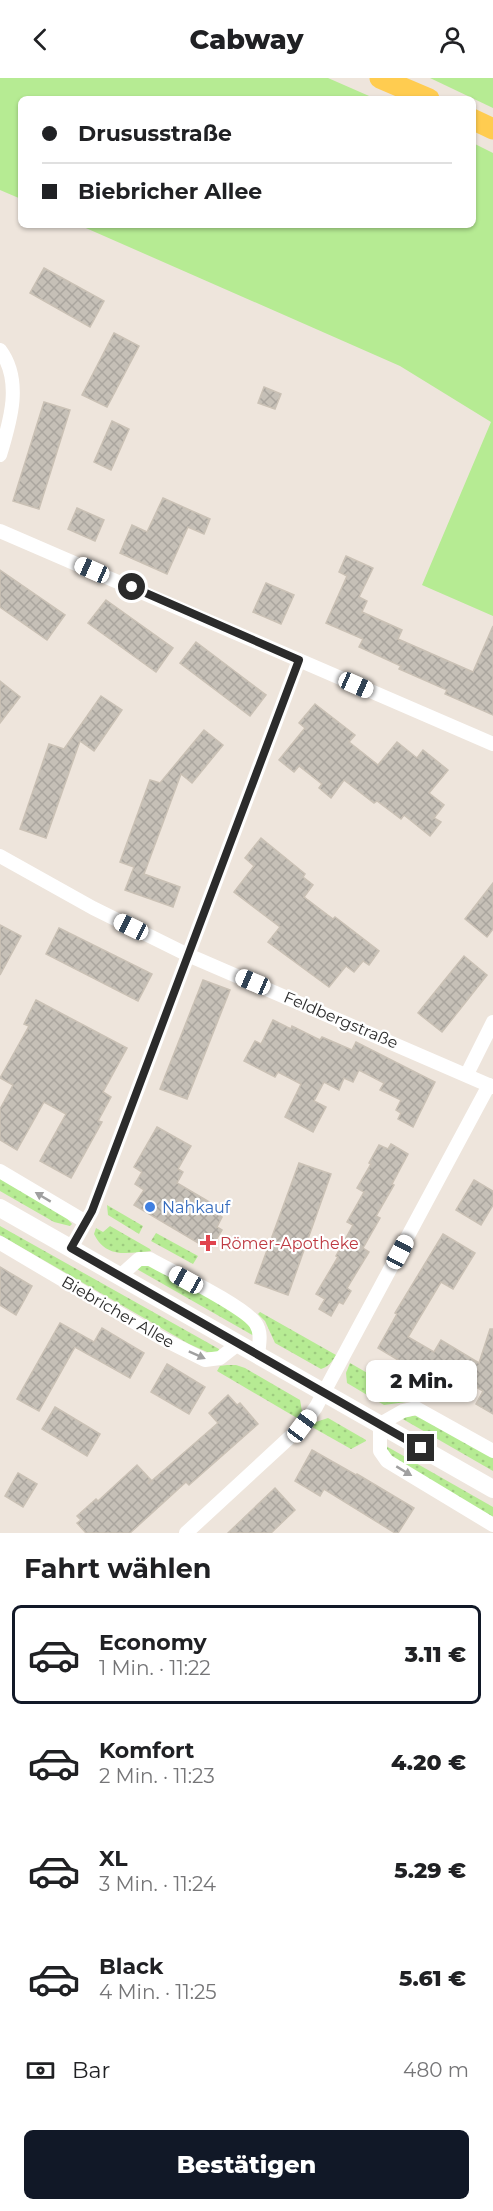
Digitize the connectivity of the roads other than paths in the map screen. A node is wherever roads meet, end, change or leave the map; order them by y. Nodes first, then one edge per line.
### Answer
1 (380, 78) edge
2 (422, 96) edge
3 (476, 121) edge
4 (493, 129) edge
5 (0, 350) edge
6 (0, 456) edge
7 (0, 531) edge
8 (299, 660) junction
9 (493, 744) edge
10 (0, 856) edge
11 (188, 955) junction
12 (493, 1022) edge
13 (467, 1074) junction
14 (491, 1086) edge
15 (0, 1172) edge
16 (0, 1208) edge
17 (86, 1222) junction
18 (0, 1243) edge
19 (71, 1248) junction
20 (120, 1276) junction
21 (238, 1344) junction
22 (258, 1355) junction
23 (325, 1392) junction
24 (380, 1424) junction
25 (493, 1451) edge
26 (493, 1489) edge
27 (493, 1525) edge
28 (186, 1533) edge

1 - 2 main road
3 - 4 main road
5 - 6 street
7 - 8 street
8 - 9 street
8 - 11 street
10 - 11 street, Feldbergstraße
11 - 13 street, Feldbergstraße
11 - 17 street
12 - 13 street
13 - 14 street, Feldbergstraße
14 - 23 street
17 -> 15 street
16 - 19 main road, Biebricher Allee
17 - 19 street
18 -> 21 street, Biebricher Allee
19 - 20 main road, Biebricher Allee
20 - 21 main road, Biebricher Allee
20 - 22 street, Biebricher Allee
21 - 22 main road, Biebricher Allee
22 - 23 main road, Biebricher Allee
23 - 24 main road, Biebricher Allee
23 - 28 street
24 - 25 street
24 - 26 main road, Biebricher Allee
24 -> 27 street

